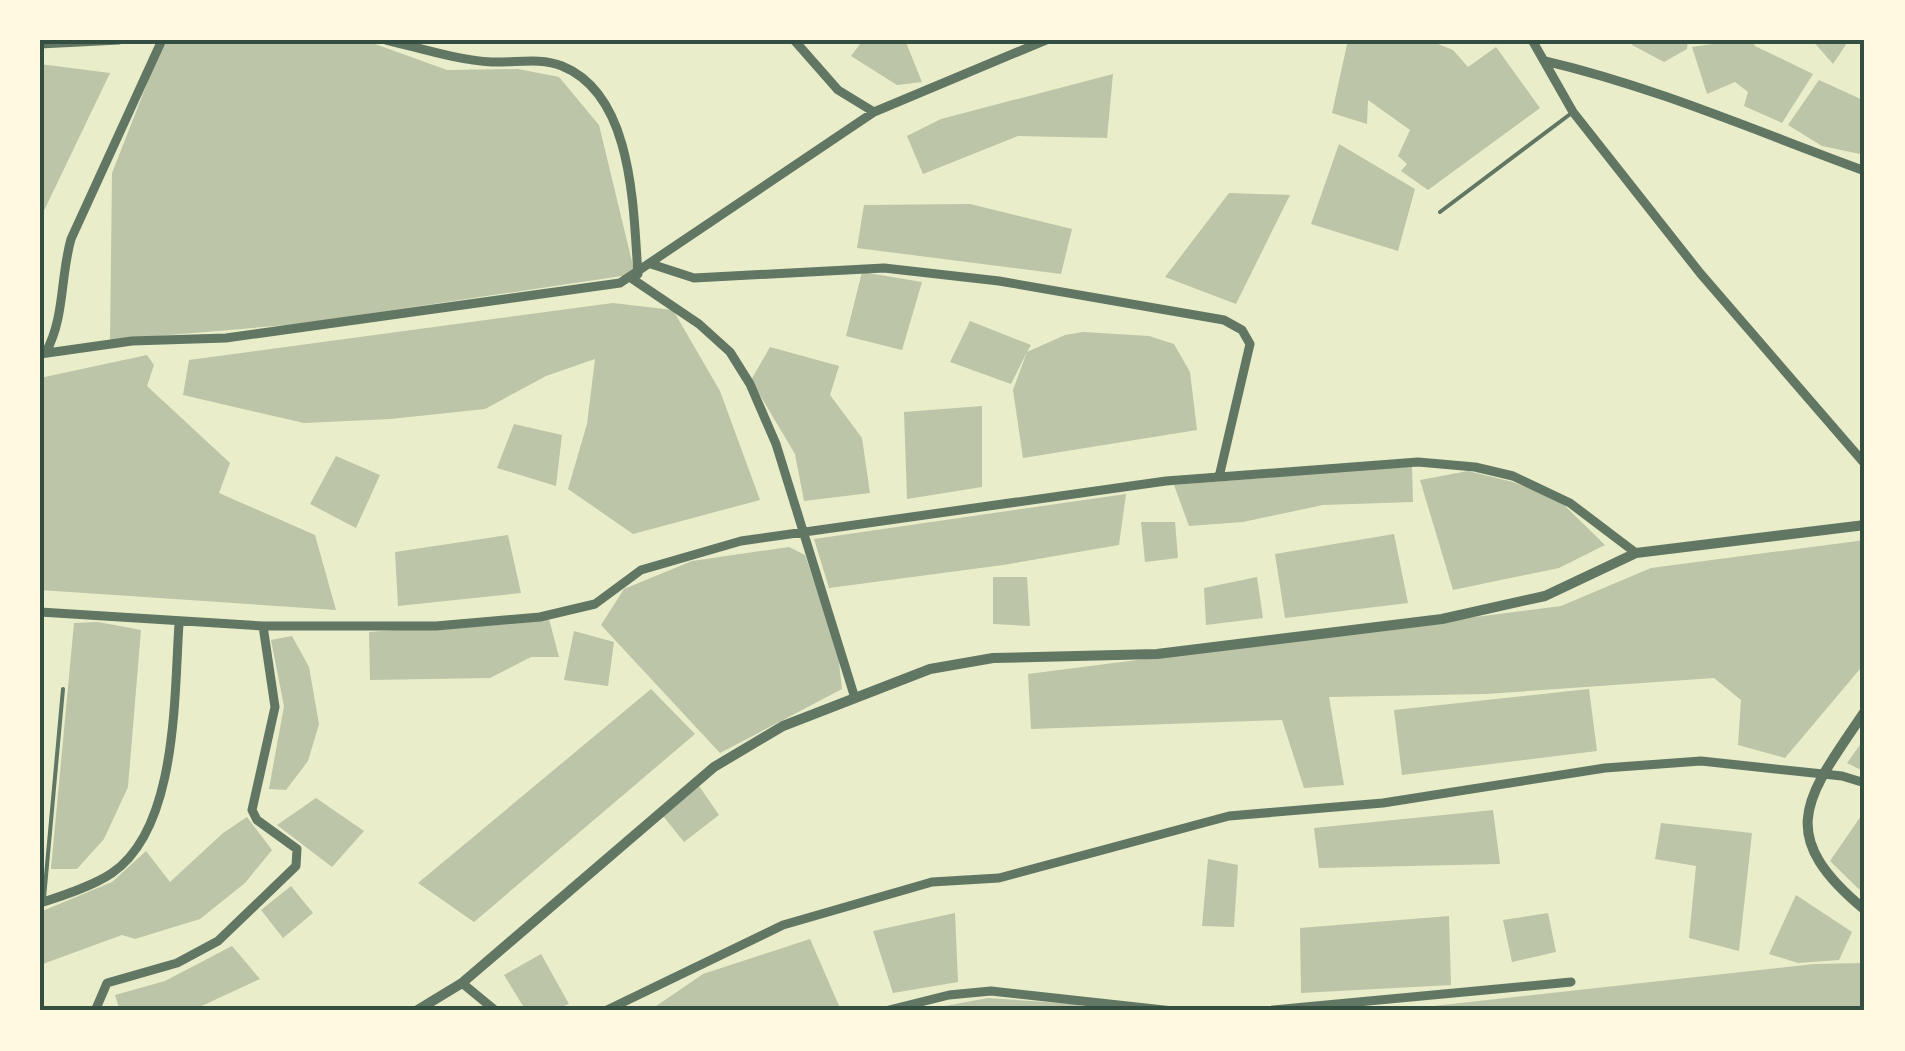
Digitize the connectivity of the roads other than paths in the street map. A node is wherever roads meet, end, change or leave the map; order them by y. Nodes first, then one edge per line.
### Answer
1 (119, 40) edge
2 (162, 40) edge
3 (386, 40) edge
4 (794, 40) edge
5 (1046, 40) edge
6 (1532, 40) edge
7 (40, 44) edge
8 (1545, 61) junction
9 (874, 112) junction
10 (1573, 112) junction
11 (1865, 171) edge
12 (1440, 212) dead end
13 (651, 264) junction
14 (635, 276) junction
15 (43, 353) edge
16 (1865, 464) edge
17 (1219, 477) junction
18 (1865, 525) edge
19 (803, 534) junction
20 (1636, 553) junction
21 (40, 612) edge
22 (179, 624) junction
23 (263, 626) junction
24 (63, 689) dead end
25 (854, 696) junction
26 (1865, 711) edge
27 (1823, 773) junction
28 (1865, 783) edge
29 (42, 902) edge
30 (1865, 910) edge
31 (1570, 982) dead end
32 (462, 983) junction
33 (494, 1010) edge
34 (95, 1011) edge
35 (416, 1011) edge
36 (605, 1011) edge
37 (885, 1011) edge
38 (1173, 1011) edge
39 (1262, 1011) edge

1 - 7 street
2 - 15 street
3 - 14 street
4 - 9 street
5 - 9 street
6 - 8 street
8 - 10 street
8 - 11 street
9 - 13 street
10 - 12 lane
10 - 16 street
13 - 14 street
13 - 17 street
14 - 15 street
14 - 19 street
17 - 19 street
17 - 20 street
18 - 20 street
19 - 23 street
19 - 25 street
20 - 25 street
21 - 22 street
22 - 23 street
22 - 29 street
23 - 34 street
24 - 29 lane
25 - 32 street
26 - 27 street
27 - 28 street
27 - 30 street
27 - 36 street
31 - 39 street
32 - 33 street
32 - 35 street
37 - 38 street

